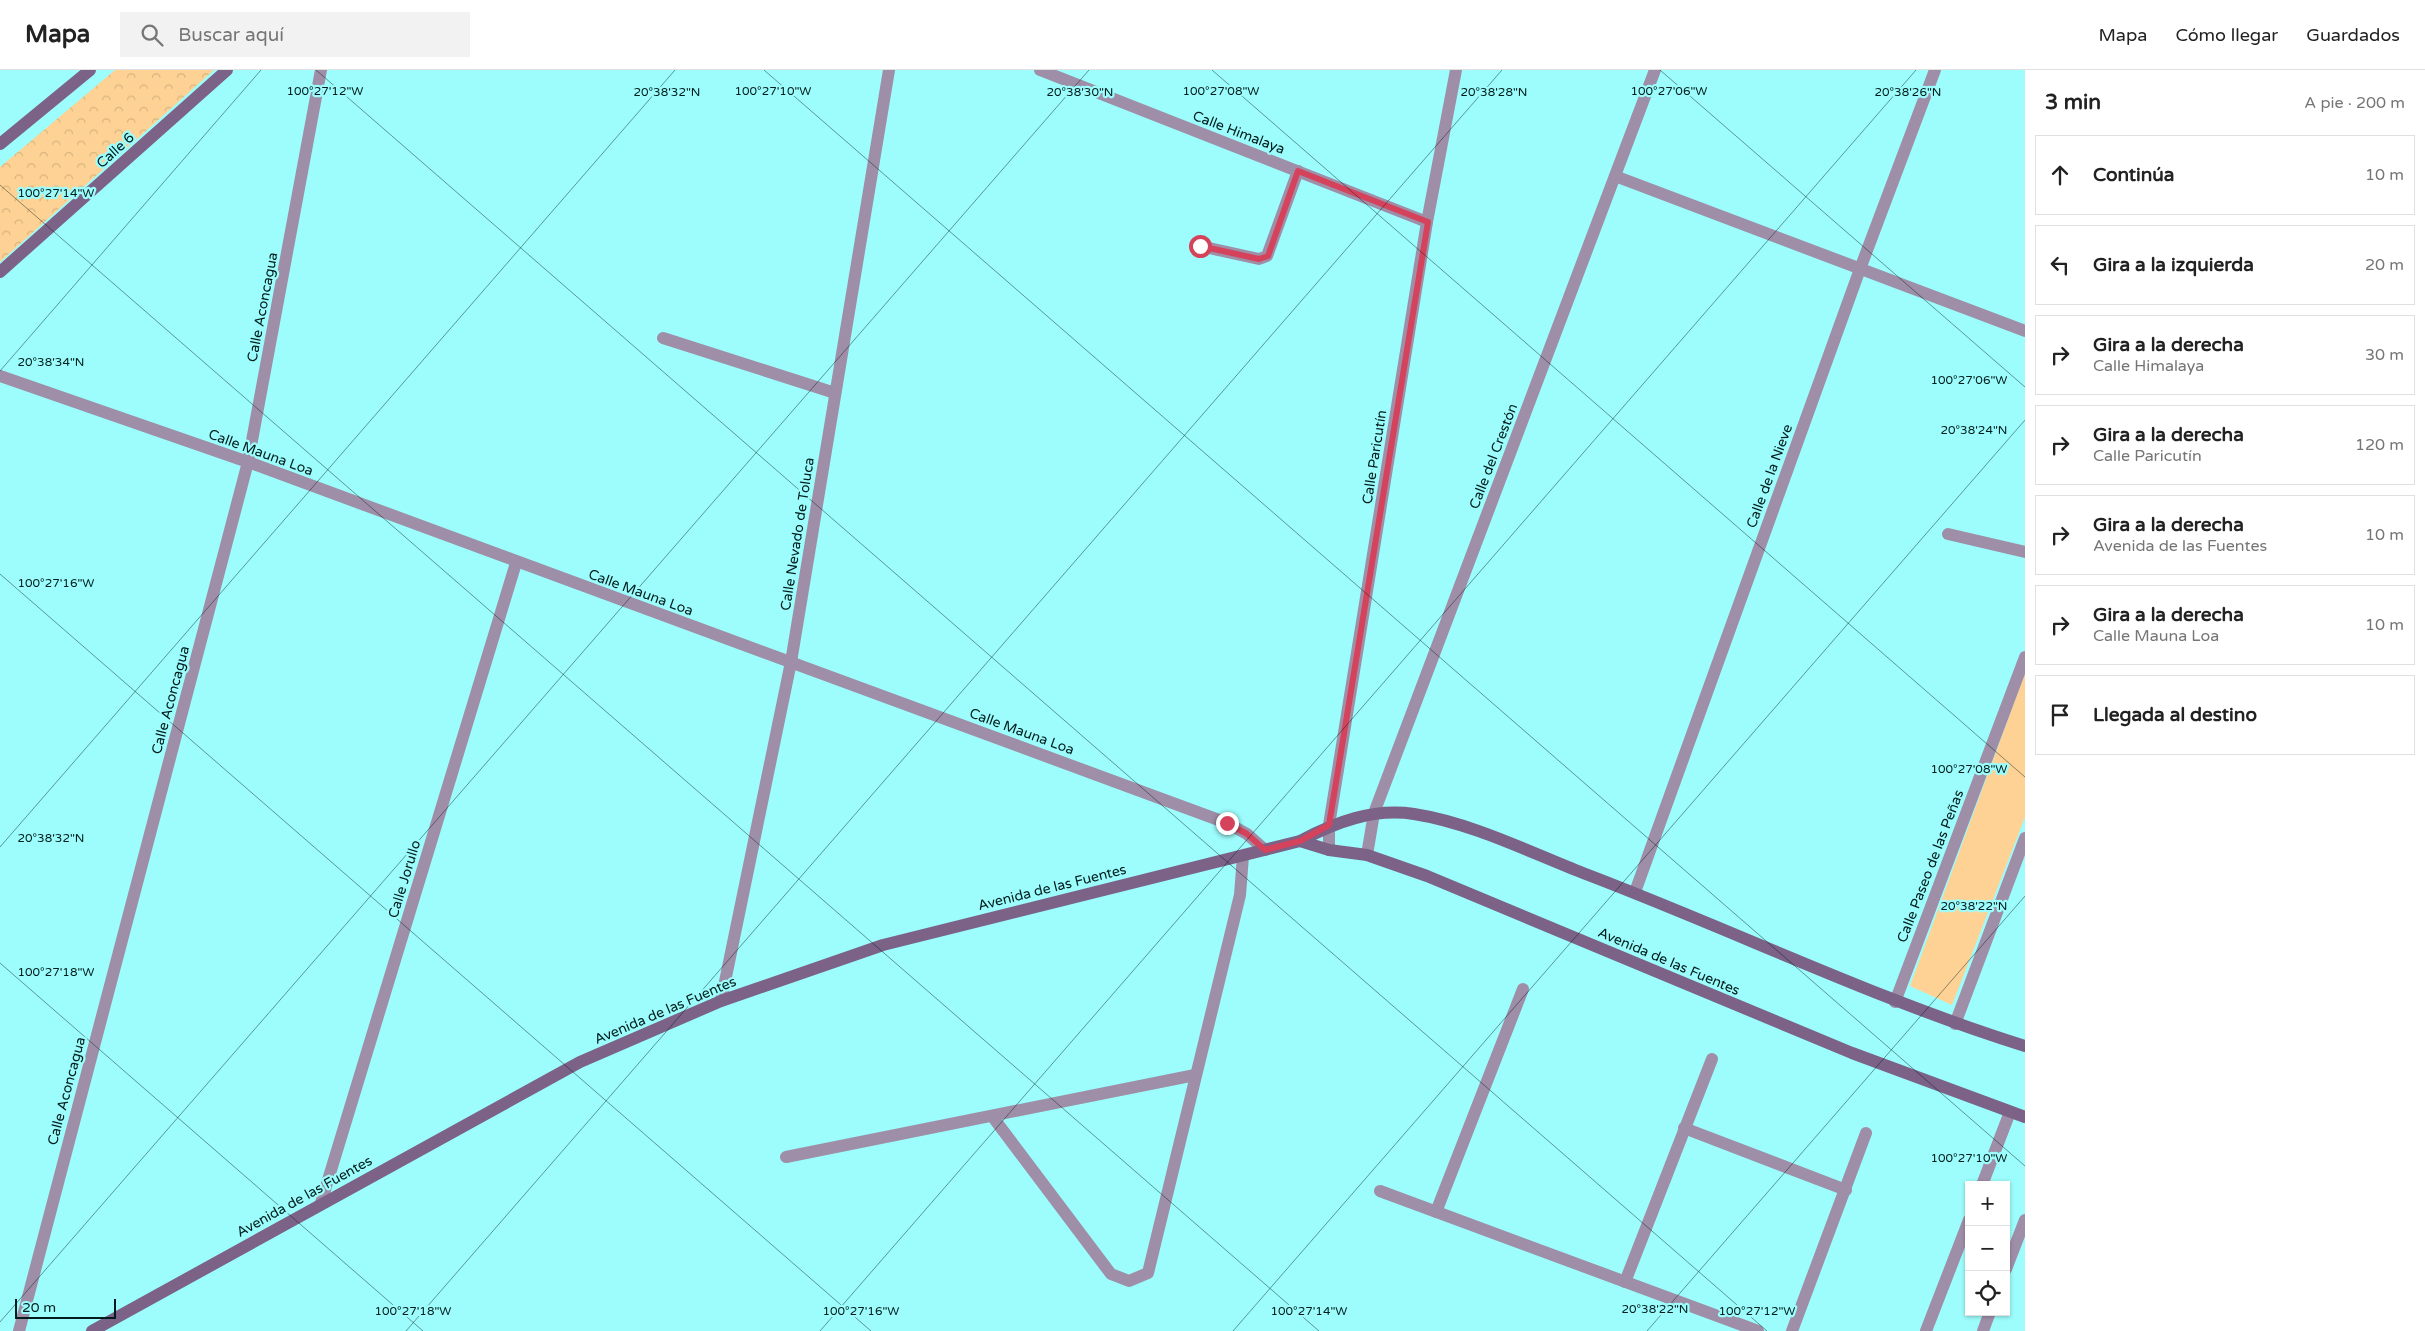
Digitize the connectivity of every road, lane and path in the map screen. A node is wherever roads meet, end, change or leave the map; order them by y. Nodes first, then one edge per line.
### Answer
1 (90, 70) edge
2 (227, 70) edge
3 (321, 70) edge
4 (889, 70) edge
5 (1040, 70) edge
6 (1456, 70) edge
7 (1655, 70) edge
8 (1935, 70) edge
9 (0, 144) edge
10 (1298, 171) junction
11 (1615, 176) junction
12 (1428, 222) junction
13 (1200, 246) dead end
14 (1860, 269) junction
15 (0, 272) edge
16 (2025, 331) edge
17 (663, 338) dead end
18 (0, 376) edge
19 (835, 393) junction
20 (248, 462) junction
21 (1948, 534) dead end
22 (2025, 552) edge
23 (516, 563) junction
24 (2025, 657) edge
25 (791, 662) junction
26 (1374, 812) junction
27 (1329, 825) junction
28 (2025, 838) edge
29 (1300, 841) junction
30 (1265, 850) junction
31 (1329, 850) junction
32 (1367, 855) junction
33 (1243, 856) junction
34 (1635, 892) junction
35 (1523, 989) dead end
36 (721, 1002) junction
37 (1895, 1002) junction
38 (1955, 1024) junction
39 (2025, 1046) edge
40 (1712, 1059) dead end
41 (1195, 1075) junction
42 (2010, 1112) junction
43 (992, 1116) junction
44 (2025, 1117) edge
45 (1684, 1128) junction
46 (1866, 1133) dead end
47 (786, 1157) dead end
48 (1984, 1181) edge
49 (1846, 1190) junction
50 (1380, 1191) dead end
51 (320, 1204) junction
52 (1436, 1212) junction
53 (2025, 1220) edge
54 (1967, 1226) edge
55 (2010, 1259) edge
56 (1625, 1282) junction
57 (1989, 1316) edge
58 (18, 1331) edge
59 (92, 1331) edge
60 (1758, 1331) edge
61 (1792, 1331) edge
62 (1926, 1331) edge
63 (1983, 1331) edge

1 - 9 main road
2 - 15 main road, Calle 6
3 - 20 street, Calle Aconcagua
4 - 19 street, Calle Nevado de Toluca
5 - 10 street, Calle Himalaya
6 - 12 street, Calle Paricutín
7 - 11 street, Calle del Crestón
8 - 14 street, Calle de la Nieve
10 - 12 street, Calle Himalaya
10 - 13 street
11 - 14 street
11 - 26 street, Calle del Crestón
12 - 27 street, Calle Paricutín
14 - 16 street
14 - 34 street, Calle de la Nieve
17 - 19 street
18 - 20 street, Calle Mauna Loa
19 - 25 street, Calle Nevado de Toluca
20 - 23 street, Calle Mauna Loa
20 - 58 street, Calle Aconcagua
21 - 22 street
23 - 25 street, Calle Mauna Loa
23 - 51 street, Calle Jorullo
24 - 37 street, Calle Paseo de las Peñas
25 - 30 street, Calle Mauna Loa
25 - 36 street, Calle Nevado de Toluca
26 - 27 main road, Avenida de las Fuentes
26 - 32 street, Calle del Crestón
26 - 34 main road, Avenida de las Fuentes
27 - 29 main road, Avenida de las Fuentes
27 - 31 street, Calle Paricutín
28 - 38 street
29 - 30 main road, Avenida de las Fuentes
29 - 31 main road, Avenida de las Fuentes
30 - 33 main road, Avenida de las Fuentes
31 - 32 main road, Avenida de las Fuentes
32 - 42 main road, Avenida de las Fuentes
33 - 36 main road, Avenida de las Fuentes
33 - 41 street
34 - 37 main road, Avenida de las Fuentes
35 - 52 street
36 - 51 main road, Avenida de las Fuentes
37 - 38 main road, Avenida de las Fuentes
38 - 39 main road, Avenida de las Fuentes
40 - 45 street
41 - 43 street
41 - 43 street
42 - 44 main road, Avenida de las Fuentes
42 - 48 street
43 - 47 street
45 - 49 street
45 - 56 street
46 - 49 street
49 - 61 street
50 - 52 street
51 - 59 main road, Avenida de las Fuentes
52 - 56 street
53 - 55 street
54 - 62 street
56 - 60 street
57 - 63 street

